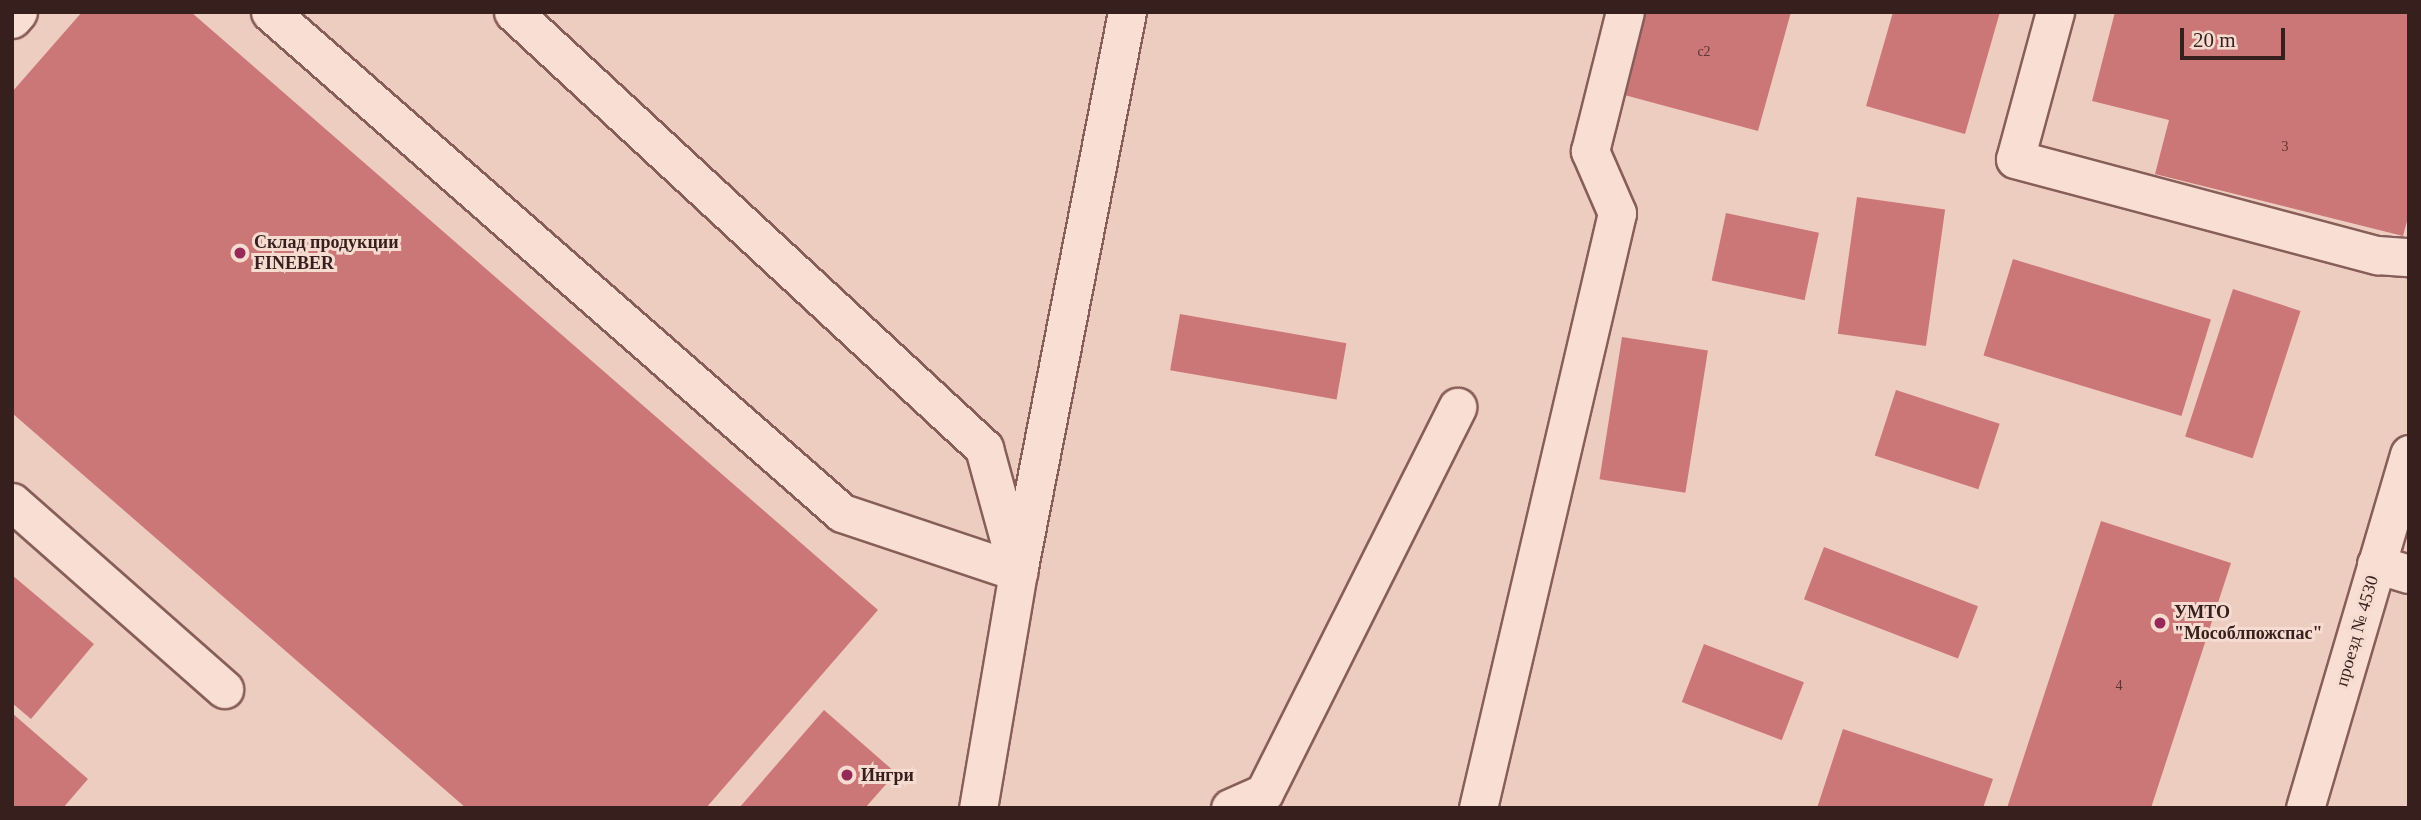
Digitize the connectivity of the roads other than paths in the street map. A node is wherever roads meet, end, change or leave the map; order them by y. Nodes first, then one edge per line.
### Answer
1 (18, 12) edge
2 (270, 12) edge
3 (513, 12) edge
4 (1128, 12) edge
5 (1625, 12) edge
6 (2055, 12) edge
7 (12, 19) edge
8 (2393, 256) edge
9 (2409, 286) edge
10 (1457, 407) dead end
11 (2409, 453) edge
12 (12, 502) edge
13 (2393, 569) edge
14 (1018, 572) junction
15 (224, 689) dead end
16 (978, 808) edge
17 (1230, 808) edge
18 (1478, 808) edge
19 (2305, 808) edge

1 - 7 street
2 - 14 street
3 - 14 street
4 - 14 street
5 - 18 street
6 - 8 street
8 - 9 street
10 - 17 street
11 - 13 street, проезд № 4530
12 - 15 street
13 - 19 street, проезд № 4530
14 - 16 street

